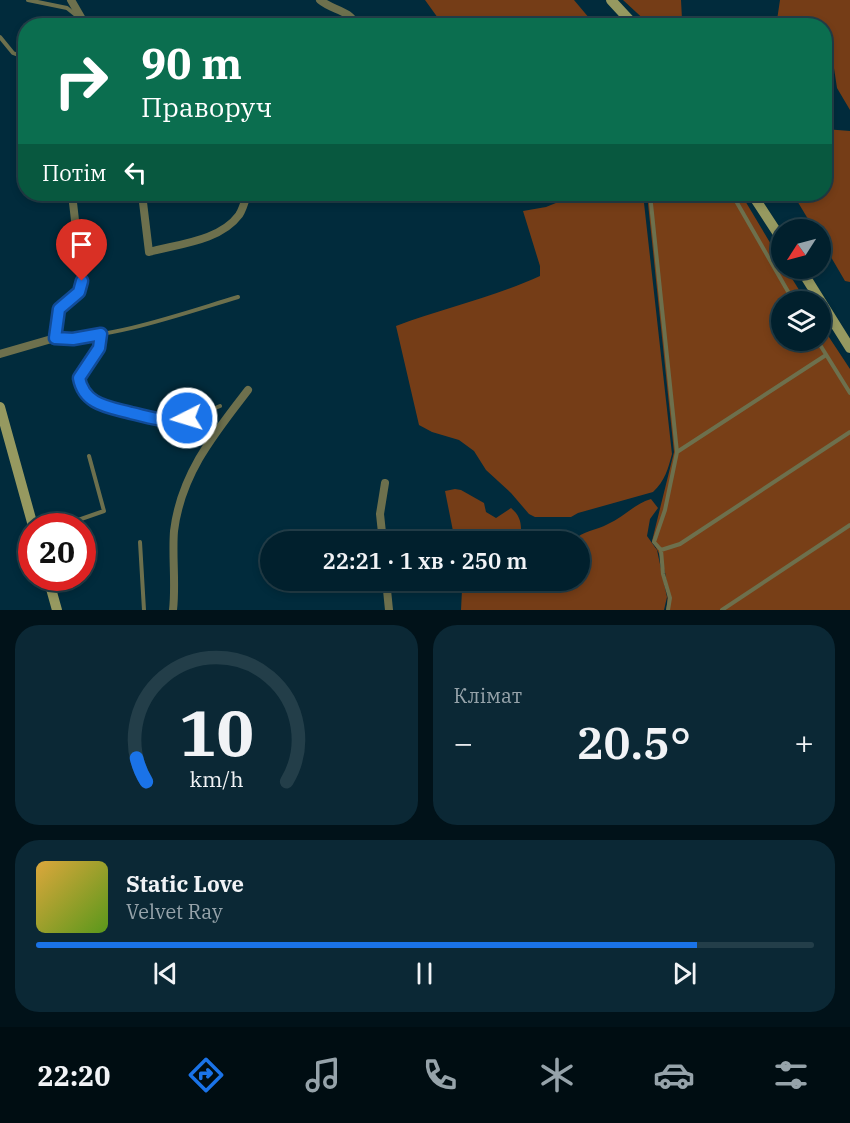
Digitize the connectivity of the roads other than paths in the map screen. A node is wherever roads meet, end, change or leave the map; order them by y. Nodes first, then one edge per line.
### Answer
1 (28, 0) edge
2 (71, 0) edge
3 (320, 0) edge
4 (611, 0) edge
5 (78, 18) edge
6 (82, 18) edge
7 (352, 18) edge
8 (628, 18) edge
9 (0, 37) edge
10 (18, 55) edge
11 (73, 201) edge
12 (143, 201) edge
13 (245, 201) edge
14 (651, 201) edge
15 (736, 201) edge
16 (757, 201) edge
17 (771, 223) edge
18 (807, 279) edge
19 (788, 291) edge
20 (238, 297) dead end
21 (101, 334) junction
22 (55, 338) junction
23 (850, 348) edge
24 (824, 351) edge
25 (0, 354) edge
26 (826, 355) junction
27 (248, 390) dead end
28 (850, 393) edge
29 (220, 406) dead end
30 (1, 414) edge
31 (850, 432) edge
32 (676, 452) junction
33 (89, 456) dead end
34 (385, 483) dead end
35 (29, 513) edge
36 (96, 514) edge
37 (850, 525) edge
38 (382, 531) edge
39 (140, 542) dead end
40 (660, 550) junction
41 (52, 591) edge
42 (387, 591) edge
43 (57, 610) edge
44 (144, 610) edge
45 (172, 610) edge
46 (389, 610) edge
47 (668, 610) edge
48 (722, 610) edge

1 - 5 lane
2 - 6 street
3 - 7 street
4 - 8 street
9 - 10 lane
11 - 22 street
12 - 13 street
14 - 32 lane
15 - 19 lane
16 - 17 street
18 - 23 street
20 - 21 lane
21 - 22 lane
21 - 29 lane
22 - 25 street
24 - 26 lane
26 - 28 lane
26 - 32 lane
27 - 45 street
30 - 35 street
31 - 40 lane
32 - 40 lane
33 - 36 lane
34 - 38 street
37 - 48 lane
39 - 44 lane
40 - 47 lane
41 - 43 street
42 - 46 street

